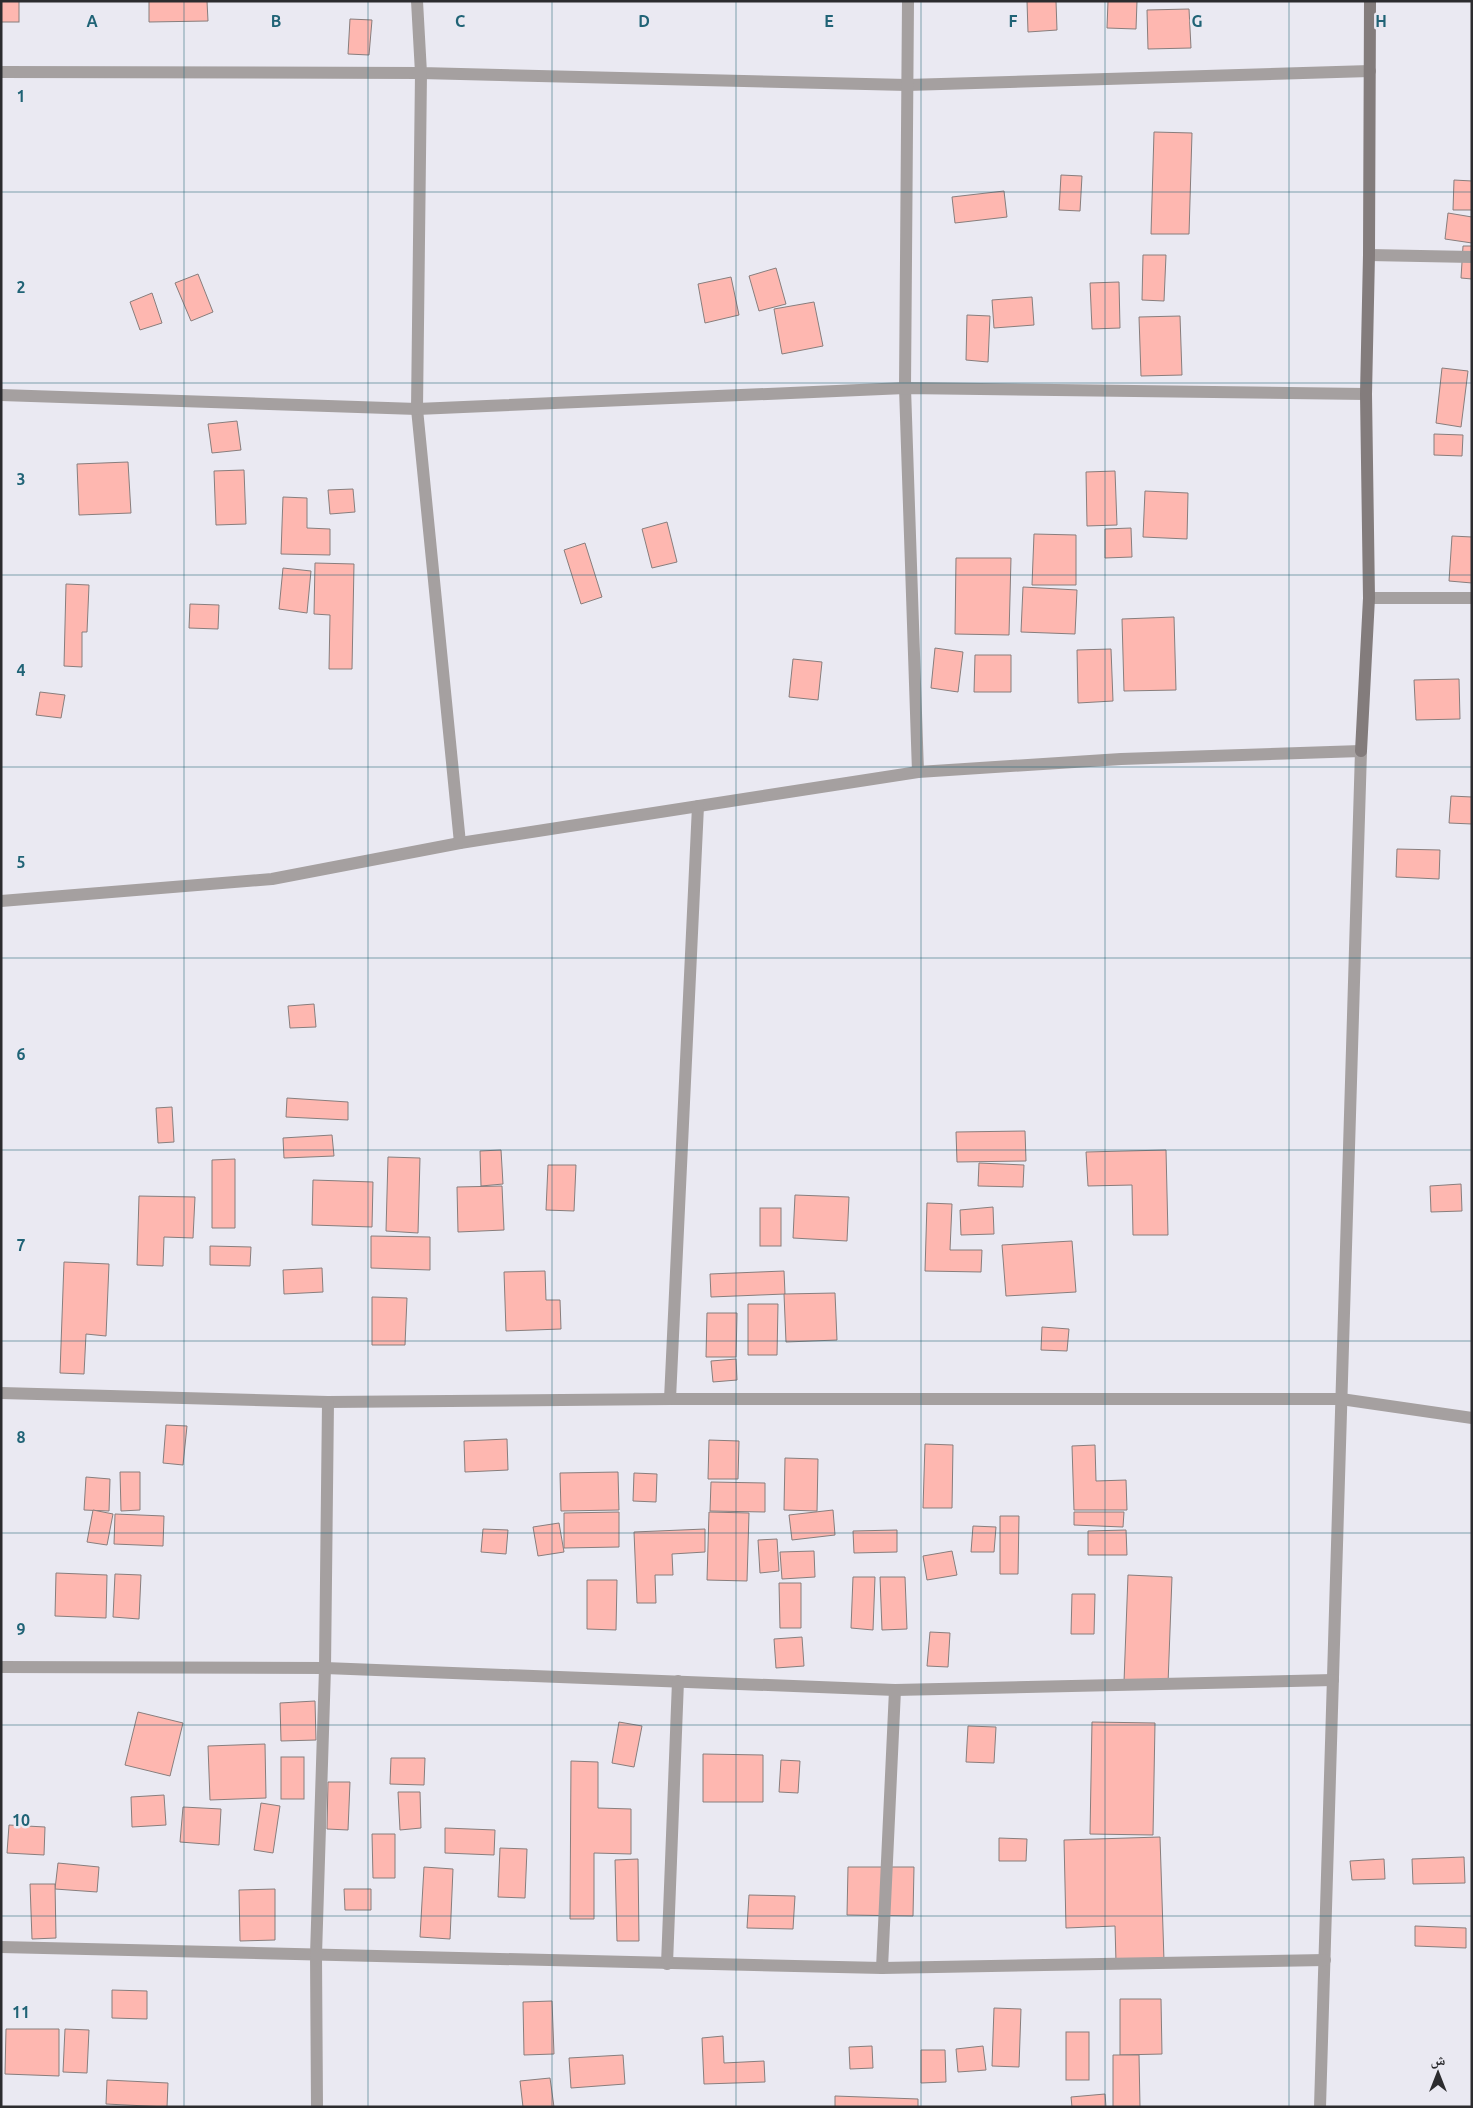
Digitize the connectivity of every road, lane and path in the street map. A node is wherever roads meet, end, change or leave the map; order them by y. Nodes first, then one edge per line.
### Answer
1 (417, 1) edge
2 (908, 1) edge
3 (1370, 1) edge
4 (1370, 71) junction
5 (1, 72) edge
6 (421, 73) junction
7 (907, 85) junction
8 (1369, 255) junction
9 (1472, 257) edge
10 (905, 388) junction
11 (1366, 394) junction
12 (1, 395) edge
13 (417, 409) junction
14 (1369, 598) junction
15 (1472, 598) edge
16 (1361, 752) junction
17 (918, 772) junction
18 (698, 806) junction
19 (460, 843) junction
20 (1, 901) edge
21 (1, 1394) edge
22 (670, 1399) junction
23 (1341, 1399) junction
24 (328, 1402) junction
25 (1472, 1418) edge
26 (1, 1667) edge
27 (324, 1668) junction
28 (1333, 1680) junction
29 (678, 1681) junction
30 (895, 1690) junction
31 (1, 1948) edge
32 (316, 1955) junction
33 (1325, 1960) junction
34 (667, 1964) junction
35 (882, 1968) junction
36 (317, 2107) edge
37 (1320, 2107) edge

1 - 6 street
2 - 7 street
3 - 4 street
4 - 7 street
4 - 8 street
5 - 6 street
6 - 7 street
6 - 13 street
7 - 10 street
8 - 9 street
8 - 11 street
10 - 11 street
10 - 13 street
10 - 17 street
11 - 14 street
12 - 13 street
13 - 19 street
14 - 15 street
14 - 16 street
16 - 17 street
16 - 23 street
17 - 18 street
18 - 19 street
18 - 22 street
19 - 20 street
21 - 24 street
22 - 23 street
22 - 24 street
23 - 25 street
23 - 28 street
24 - 27 street
26 - 27 street
27 - 29 street
27 - 32 street
28 - 30 street
28 - 33 street
29 - 30 street
29 - 34 street
30 - 35 street
31 - 32 street
32 - 34 street
32 - 36 street
33 - 35 street
33 - 37 street
34 - 35 street

